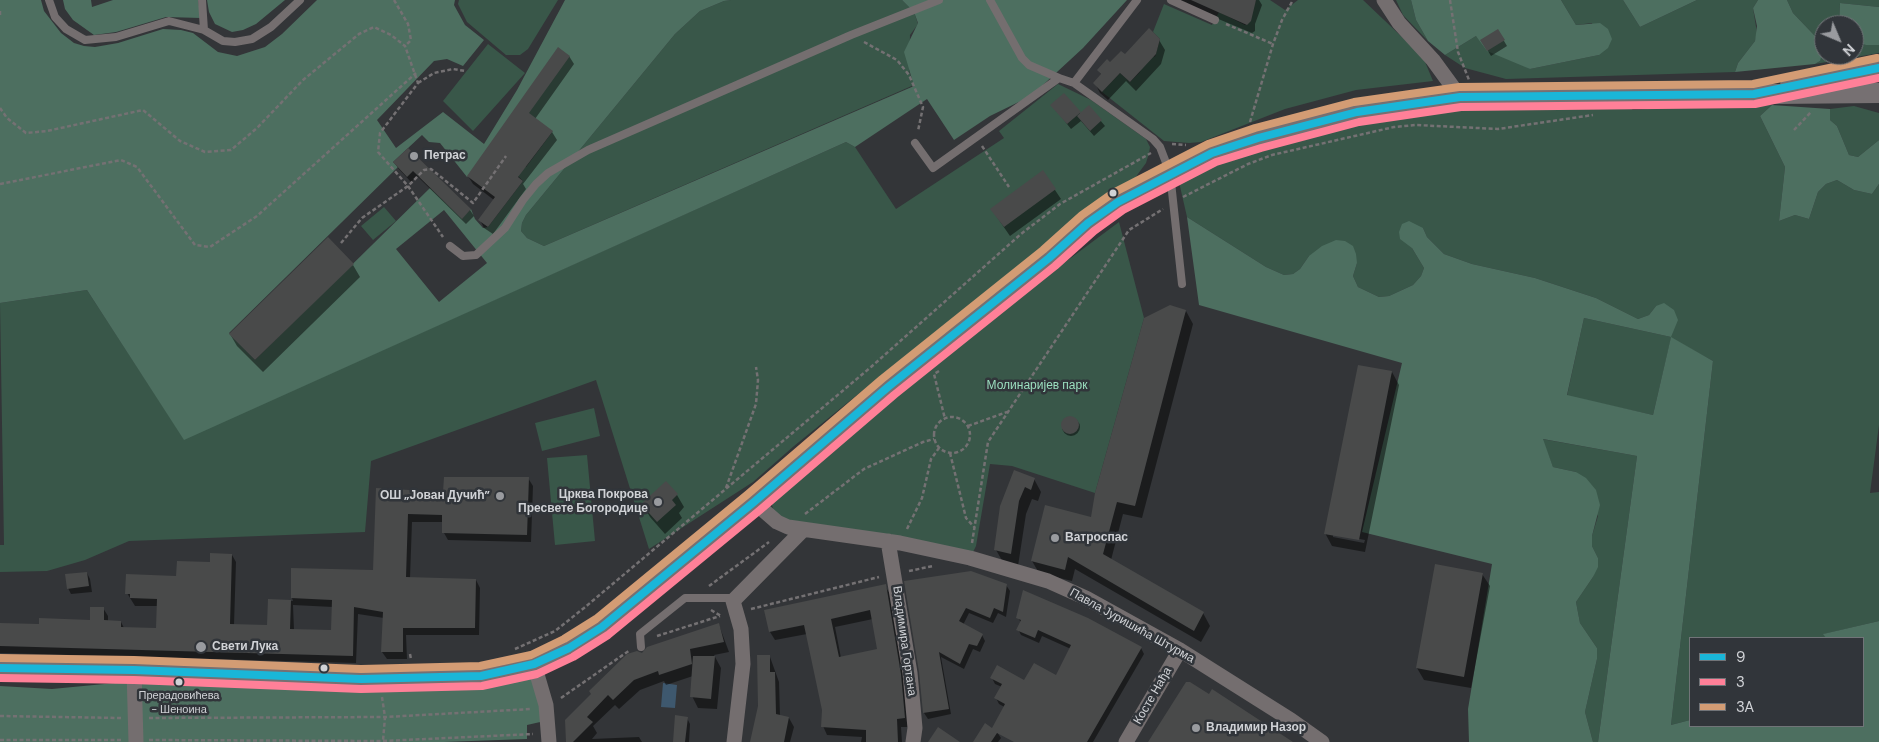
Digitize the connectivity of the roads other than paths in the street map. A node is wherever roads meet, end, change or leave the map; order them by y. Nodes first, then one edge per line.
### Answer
1 (49, 0) edge
2 (202, 0) edge
3 (300, 0) edge
4 (939, 0) edge
5 (990, 0) edge
6 (1137, 0) edge
7 (1171, 0) edge
8 (1384, 0) edge
9 (1215, 20) road end
10 (204, 30) junction
11 (1879, 68) edge
12 (1059, 78) junction
13 (1074, 83) junction
14 (1465, 89) junction
15 (1879, 93) edge
16 (1754, 94) junction
17 (915, 143) road end
18 (1170, 173) junction
19 (450, 246) road end
20 (1182, 284) dead end
21 (754, 502) junction
22 (803, 530) junction
23 (894, 542) junction
24 (735, 606) junction
25 (641, 647) dead end
26 (1180, 650) junction
27 (534, 664) junction
28 (0, 668) edge
29 (134, 670) junction
30 (549, 736) edge
31 (136, 741) edge
32 (734, 742) edge
33 (913, 742) edge
34 (1126, 742) edge
35 (1322, 742) edge

1 - 10 lane
2 - 10 lane
3 - 10 lane
4 - 19 lane
5 - 12 lane
6 - 13 lane
7 - 9 lane
8 - 14 street
11 - 16 main road
12 - 13 lane
12 - 17 lane
13 - 18 lane
14 - 16 main road
14 - 18 main road
15 - 16 main road
18 - 20 lane
18 - 21 main road
21 - 22 street, Павла Јуришића Штурма
21 - 27 main road
22 - 23 street, Павла Јуришића Штурма
22 - 24 street
23 - 26 street, Павла Јуришића Штурма
23 - 33 street, Владимира Гортана
24 - 25 lane
24 - 32 street
26 - 34 street, Косте Нађа
26 - 35 street, Павла Јуришића Штурма
27 - 29 main road
27 - 30 street
28 - 29 main road
29 - 31 street

